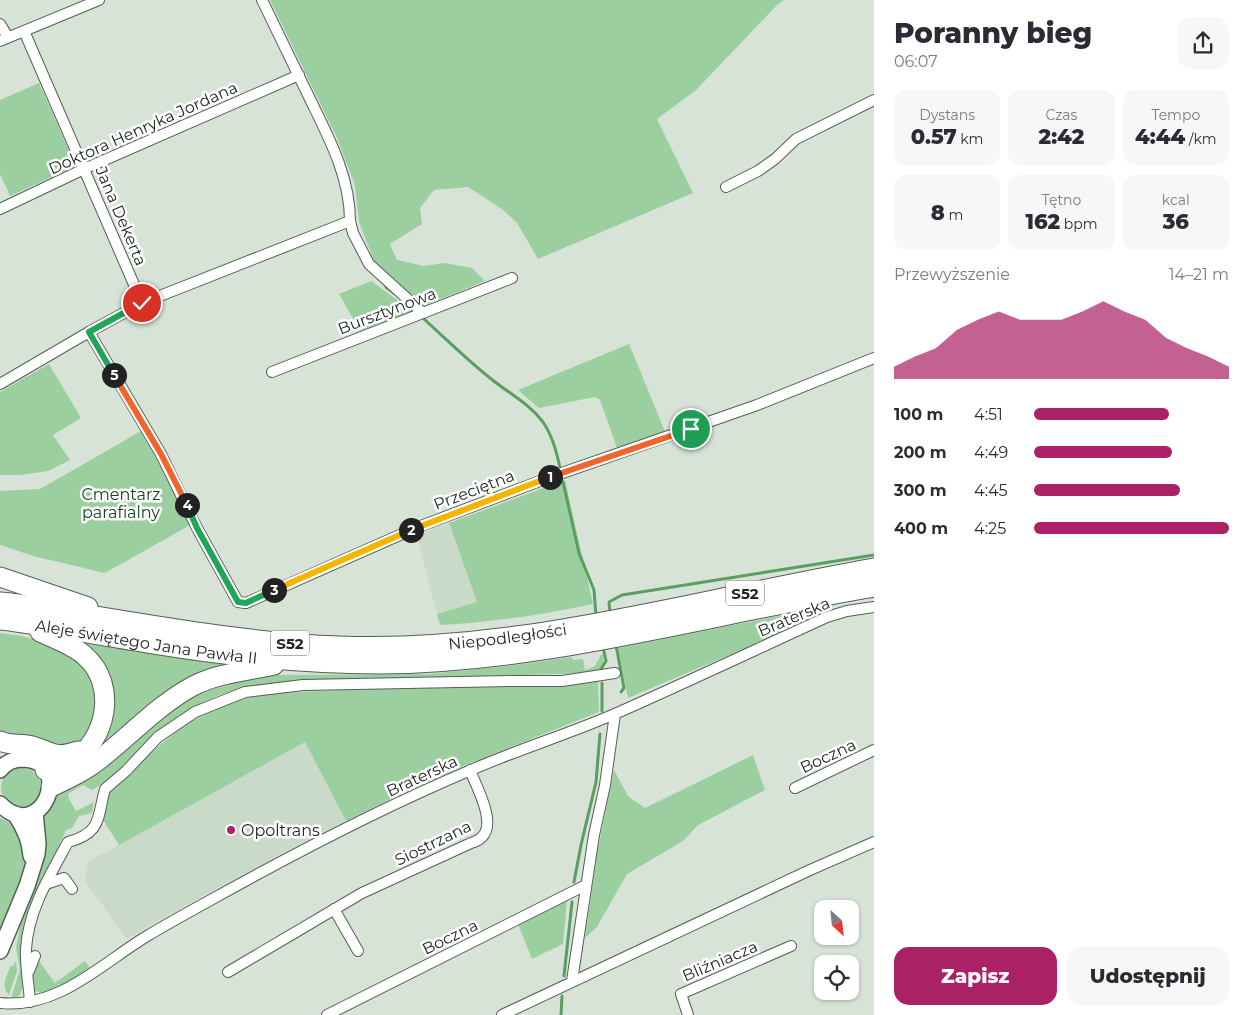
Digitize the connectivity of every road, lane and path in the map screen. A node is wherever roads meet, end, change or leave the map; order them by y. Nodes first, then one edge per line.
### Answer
1 (99, 0) edge
2 (262, 0) edge
3 (0, 24) edge
4 (24, 31) junction
5 (4, 39) edge
6 (299, 76) junction
7 (874, 100) edge
8 (84, 169) junction
9 (726, 187) dead end
10 (0, 209) edge
11 (350, 221) junction
12 (512, 278) dead end
13 (142, 303) junction
14 (423, 313) junction
15 (89, 332) junction
16 (874, 358) edge
17 (272, 372) dead end
18 (0, 384) edge
19 (874, 568) edge
20 (0, 577) edge
21 (874, 587) edge
22 (0, 602) edge
23 (874, 607) edge
24 (8, 621) edge
25 (137, 623) junction
26 (618, 628) junction
27 (593, 633) junction
28 (292, 661) junction
29 (615, 673) dead end
30 (615, 714) junction
31 (0, 742) edge
32 (0, 748) edge
33 (87, 748) junction
34 (874, 750) edge
35 (13, 760) junction
36 (0, 770) edge
37 (470, 770) junction
38 (48, 778) junction
39 (795, 788) dead end
40 (0, 804) edge
41 (36, 812) junction
42 (15, 814) junction
43 (874, 842) edge
44 (33, 867) junction
45 (46, 884) junction
46 (586, 885) junction
47 (72, 890) dead end
48 (334, 910) junction
49 (791, 946) dead end
50 (0, 951) edge
51 (358, 951) dead end
52 (35, 956) dead end
53 (28, 972) junction
54 (228, 972) dead end
55 (572, 981) junction
56 (30, 1002) junction
57 (0, 1003) edge
58 (327, 1015) edge
59 (502, 1015) edge
60 (688, 1015) edge

1 - 4 street
2 - 6 street
3 - 5 street
4 - 5 street
4 - 8 street, Jana Dekerta
6 - 8 street, Doktora Henryka Jordana
6 - 11 street
7 - 9 street
8 - 10 street, Doktora Henryka Jordana
8 - 13 street, Jana Dekerta
11 - 13 street
11 - 14 street
12 - 14 street, Bursztynowa
13 - 15 street
14 - 17 street, Bursztynowa
15 - 16 street, Przeciętna
15 - 18 street
19 - 26 highway, Niepodległości / S52
20 - 25 highway
21 - 26 highway, Niepodległości / S52
22 - 25 highway, Aleje świętego Jana Pawła II / S52
23 - 30 street, Braterska
24 - 28 highway, Aleje świętego Jana Pawła II / S52
24 - 33 highway
25 - 27 highway, Niepodległości / S52
26 - 27 highway, Niepodległości / S52
27 - 28 highway, Niepodległości / S52
28 - 38 highway
29 - 45 street
30 - 37 street, Braterska
30 - 46 street
31 - 33 highway
32 - 35 street
33 - 38 highway
34 - 39 street, Boczna
35 - 36 street
35 - 38 street
37 - 48 street, Siostrzana
37 - 56 street, Braterska
38 - 41 street
40 - 42 street
41 - 42 street
41 - 44 street
42 - 44 street
43 - 55 street
44 - 50 street
45 - 47 street
45 - 53 street
46 - 55 street
46 - 58 street, Boczna
48 - 51 street
48 - 54 street, Siostrzana
49 - 60 street, Bliźniacza
52 - 53 street
53 - 56 street
55 - 59 street
56 - 57 street, Braterska

